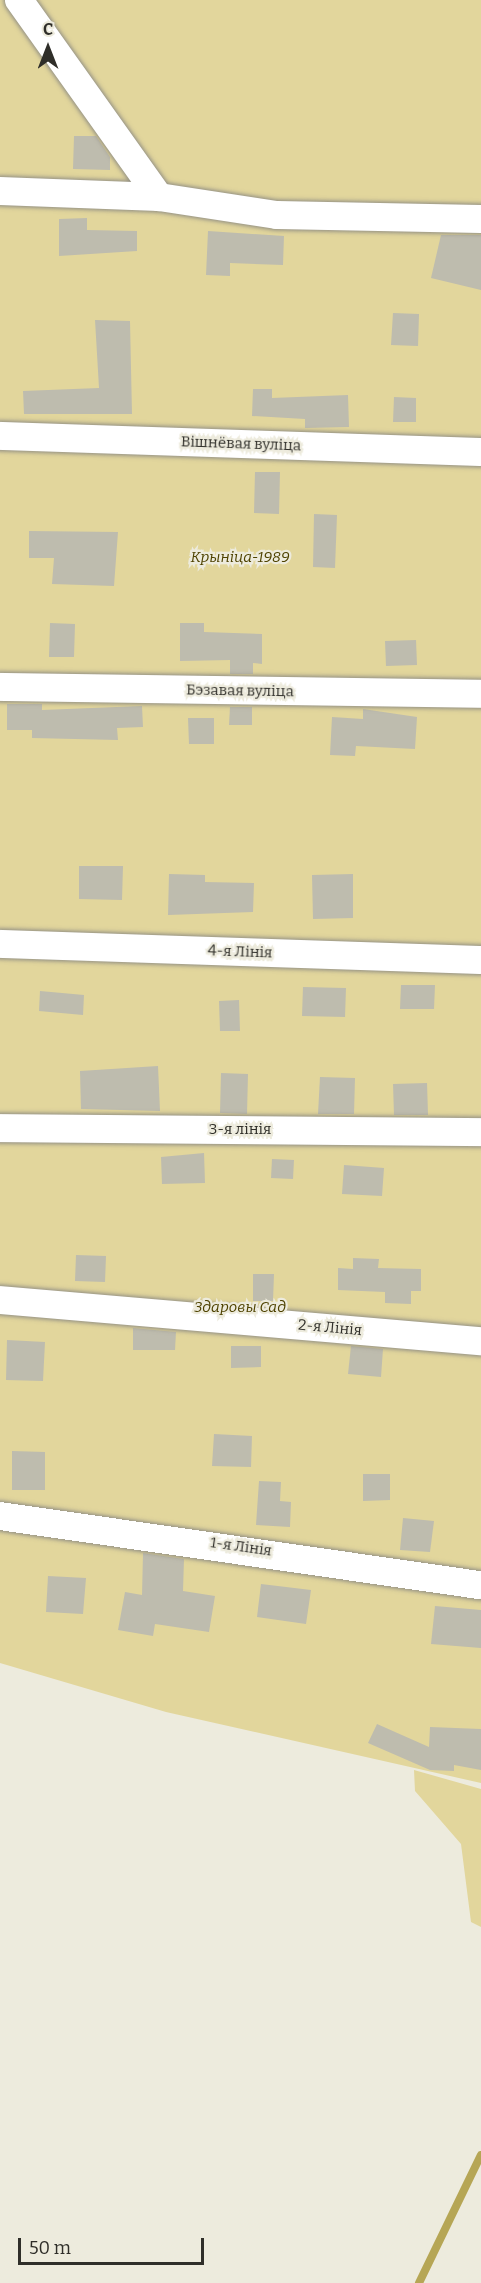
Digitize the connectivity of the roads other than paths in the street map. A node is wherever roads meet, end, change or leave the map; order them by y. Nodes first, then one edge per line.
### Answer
1 (19, 0) edge
2 (0, 191) edge
3 (159, 197) junction
4 (481, 219) edge
5 (0, 436) edge
6 (481, 452) edge
7 (0, 687) edge
8 (481, 694) edge
9 (0, 926) edge
10 (0, 944) edge
11 (406, 958) junction
12 (481, 960) edge
13 (0, 1128) edge
14 (481, 1132) edge
15 (0, 1299) edge
16 (481, 1341) edge
17 (0, 1516) edge
18 (481, 1585) edge

1 - 3 street
2 - 3 street
3 - 4 street
5 - 6 street, Вішнёвая вуліца
7 - 8 street, Бэзавая вуліца
9 - 11 street
10 - 11 street, 4-я Лінія
11 - 12 street, 4-я Лінія
13 - 14 street, 3-я лінія
15 - 16 street, 2-я Лінія
17 - 18 street, 1-я Лінія

